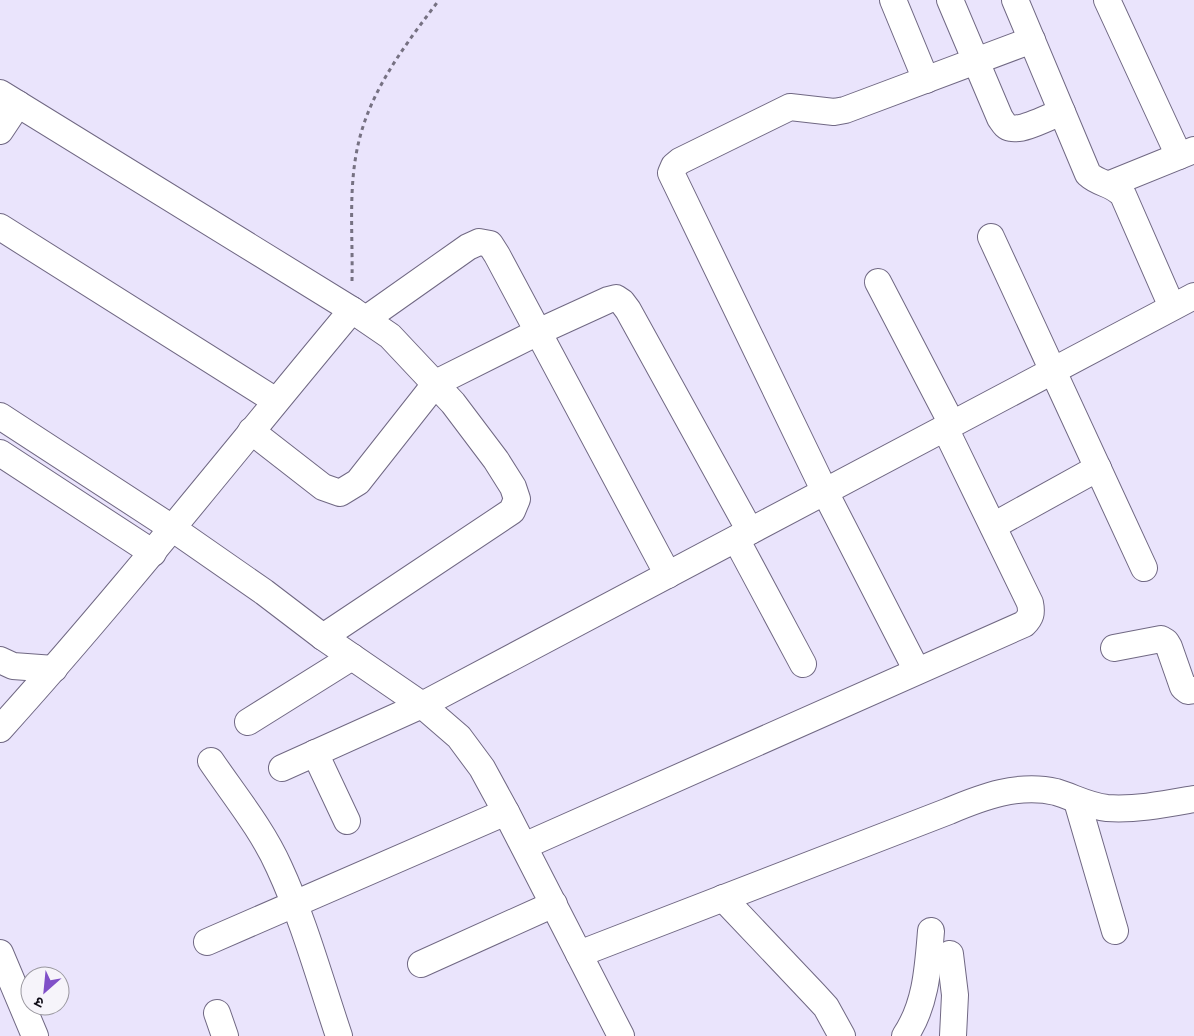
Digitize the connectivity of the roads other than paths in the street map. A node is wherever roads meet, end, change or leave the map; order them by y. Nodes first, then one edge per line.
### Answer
1 (893, 0) edge
2 (950, 0) edge
3 (1015, 0) edge
4 (1107, 0) edge
5 (1032, 40) junction
6 (976, 62) junction
7 (926, 80) junction
8 (9, 98) edge
9 (1062, 112) junction
10 (0, 131) edge
11 (1186, 153) edge
12 (1110, 184) junction
13 (0, 226) edge
14 (991, 237) dead end
15 (878, 282) dead end
16 (1183, 302) edge
17 (359, 314) junction
18 (538, 332) junction
19 (1052, 371) junction
20 (436, 383) junction
21 (276, 401) junction
22 (0, 416) edge
23 (949, 426) junction
24 (251, 431) junction
25 (0, 453) edge
26 (1098, 468) junction
27 (826, 492) junction
28 (993, 526) junction
29 (172, 528) junction
30 (743, 535) junction
31 (153, 552) junction
32 (1144, 568) dead end
33 (668, 575) junction
34 (323, 637) junction
35 (1114, 648) dead end
36 (352, 657) junction
37 (0, 660) edge
38 (804, 664) dead end
39 (54, 669) junction
40 (917, 671) junction
41 (1194, 690) edge
42 (422, 705) junction
43 (248, 722) dead end
44 (0, 729) edge
45 (315, 753) junction
46 (210, 761) dead end
47 (282, 768) dead end
48 (1194, 799) edge
49 (1078, 801) junction
50 (506, 812) junction
51 (347, 821) dead end
52 (524, 846) junction
53 (724, 898) junction
54 (294, 904) junction
55 (554, 904) junction
56 (1115, 930) dead end
57 (931, 931) dead end
58 (207, 942) dead end
59 (0, 953) edge
60 (579, 954) junction
61 (950, 954) dead end
62 (421, 964) dead end
63 (35, 1036) edge
64 (339, 1036) edge
65 (621, 1036) edge
66 (842, 1036) edge
67 (905, 1036) edge
68 (953, 1036) edge

1 - 7 street
2 - 6 street
3 - 5 street
4 - 11 street
5 - 6 street
5 - 9 street
6 - 7 street
6 - 9 street
7 - 27 street
8 - 10 street
8 - 17 street
9 - 12 street
11 - 12 street
12 - 16 street
13 - 21 street
14 - 19 street
15 - 23 street
16 - 19 street
17 - 18 street
17 - 20 street
17 - 21 street
18 - 20 street
18 - 30 street
18 - 33 street
19 - 23 street
19 - 26 street
20 - 24 street
20 - 34 street
21 - 24 street
22 - 29 street
23 - 27 street
23 - 28 street
24 - 29 street
25 - 31 street
26 - 28 street
26 - 32 street
27 - 30 street
27 - 40 street
28 - 40 street
29 - 31 street
29 - 34 street
30 - 33 street
30 - 38 street
31 - 39 street
33 - 42 street
34 - 36 street
35 - 41 street
36 - 42 street
36 - 43 street
37 - 39 street
39 - 44 street
40 - 52 street
42 - 45 street
42 - 50 street
45 - 47 street
45 - 51 street
46 - 54 street
48 - 49 street
49 - 53 street
49 - 56 street
50 - 52 street
50 - 54 street
52 - 55 street
53 - 60 street
53 - 66 street
54 - 58 street
54 - 64 street
55 - 60 street
55 - 62 street
57 - 67 street
59 - 63 street
60 - 65 street
61 - 68 street

